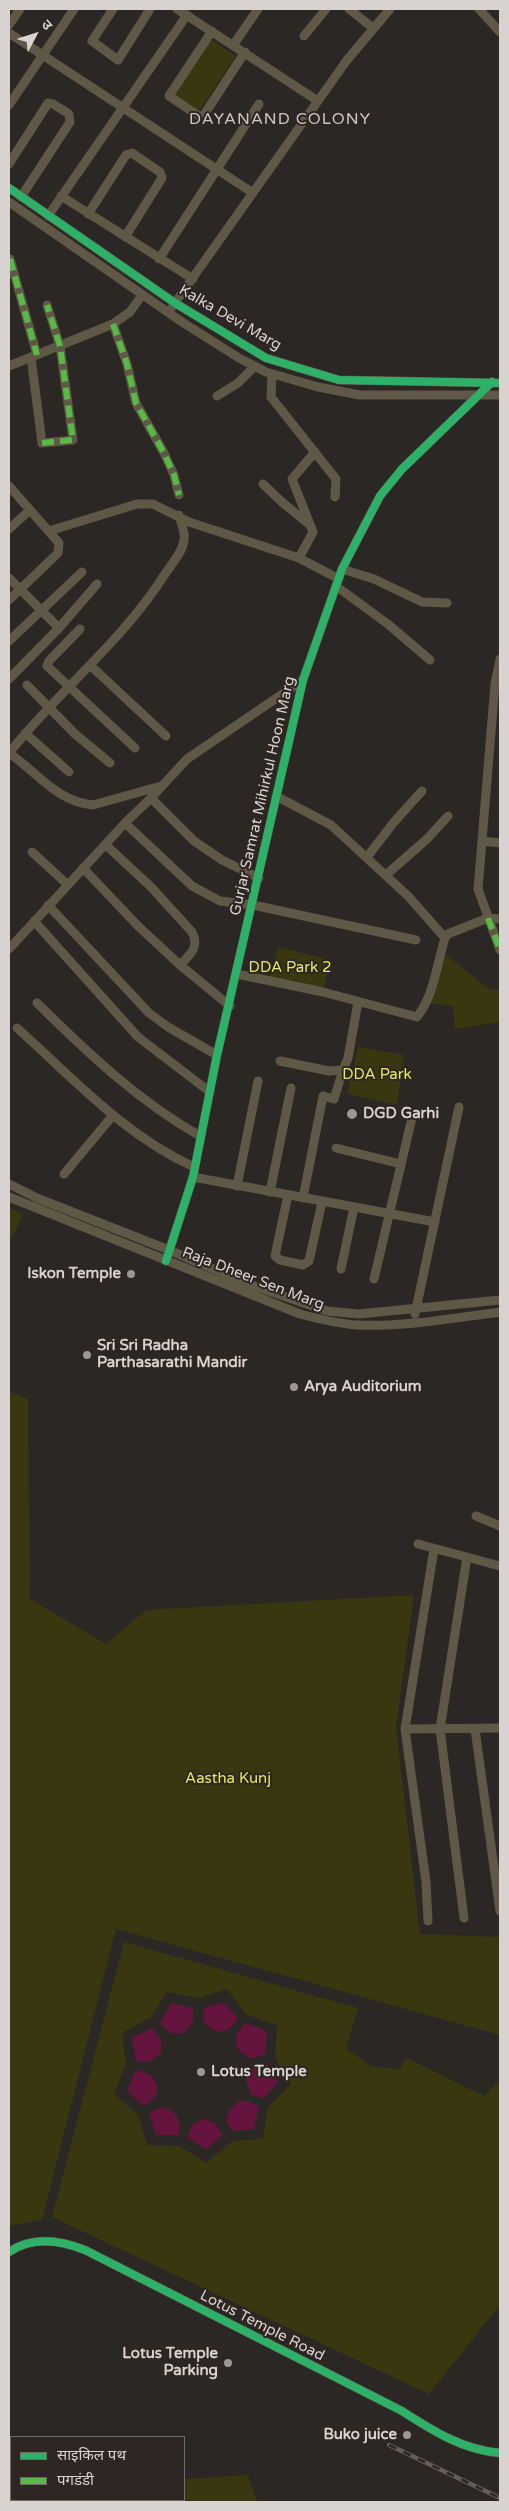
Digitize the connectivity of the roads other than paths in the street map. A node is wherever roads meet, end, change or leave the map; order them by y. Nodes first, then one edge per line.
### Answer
1 (20, 9) edge
2 (74, 9) edge
3 (113, 9) edge
4 (150, 9) edge
5 (177, 9) edge
6 (258, 9) edge
7 (326, 9) edge
8 (349, 9) edge
9 (390, 9) edge
10 (479, 9) edge
11 (187, 15) junction
12 (9, 25) edge
13 (373, 28) junction
14 (212, 31) junction
15 (500, 32) edge
16 (9, 33) edge
17 (304, 36) dead end
18 (234, 44) junction
19 (245, 52) junction
20 (42, 55) junction
21 (318, 101) junction
22 (259, 104) dead end
23 (9, 105) edge
24 (123, 109) junction
25 (9, 164) edge
26 (218, 170) junction
27 (9, 188) edge
28 (253, 192) junction
29 (61, 196) junction
30 (21, 197) junction
31 (9, 202) edge
32 (88, 214) junction
33 (48, 216) junction
34 (125, 237) junction
35 (10, 259) dead end
36 (159, 259) junction
37 (193, 279) junction
38 (142, 295) junction
39 (175, 303) junction
40 (46, 305) dead end
41 (169, 313) junction
42 (113, 324) junction
43 (60, 346) junction
44 (34, 356) junction
45 (9, 366) edge
46 (256, 366) junction
47 (272, 374) junction
48 (496, 382) edge
49 (480, 395) junction
50 (500, 395) edge
51 (218, 396) dead end
52 (315, 452) junction
53 (264, 484) dead end
54 (9, 486) edge
55 (179, 495) dead end
56 (335, 497) dead end
57 (30, 510) junction
58 (179, 515) junction
59 (312, 526) junction
60 (9, 529) edge
61 (49, 531) junction
62 (299, 558) junction
63 (342, 569) junction
64 (82, 572) dead end
65 (9, 578) edge
66 (337, 583) junction
67 (97, 584) dead end
68 (19, 590) junction
69 (9, 600) edge
70 (446, 603) dead end
71 (41, 610) junction
72 (58, 628) junction
73 (80, 629) dead end
74 (9, 642) edge
75 (500, 659) edge
76 (430, 660) dead end
77 (91, 666) junction
78 (9, 679) edge
79 (303, 680) junction
80 (27, 685) dead end
81 (69, 686) junction
82 (48, 708) junction
83 (25, 733) junction
84 (166, 736) dead end
85 (135, 748) dead end
86 (9, 753) edge
87 (110, 763) dead end
88 (69, 772) dead end
89 (162, 786) junction
90 (422, 791) dead end
91 (276, 796) junction
92 (151, 798) junction
93 (448, 816) dead end
94 (125, 823) junction
95 (482, 841) junction
96 (500, 843) edge
97 (106, 845) junction
98 (32, 852) dead end
99 (367, 857) junction
100 (83, 868) junction
101 (386, 875) junction
102 (259, 878) junction
103 (67, 884) junction
104 (48, 905) junction
105 (253, 905) junction
106 (488, 918) junction
107 (500, 919) edge
108 (34, 921) junction
109 (445, 938) junction
110 (416, 940) dead end
111 (9, 949) edge
112 (500, 950) edge
113 (180, 965) junction
114 (237, 974) junction
115 (358, 1002) junction
116 (38, 1003) dead end
117 (230, 1006) junction
118 (17, 1028) dead end
119 (217, 1056) junction
120 (280, 1061) dead end
121 (343, 1070) junction
122 (258, 1081) dead end
123 (291, 1088) dead end
124 (210, 1092) junction
125 (458, 1107) dead end
126 (113, 1114) junction
127 (412, 1118) dead end
128 (200, 1136) junction
129 (336, 1148) dead end
130 (401, 1164) junction
131 (194, 1167) junction
132 (64, 1174) dead end
133 (193, 1177) junction
134 (9, 1184) edge
135 (237, 1186) junction
136 (270, 1192) junction
137 (288, 1195) junction
138 (9, 1197) edge
139 (303, 1198) junction
140 (322, 1202) junction
141 (354, 1207) junction
142 (390, 1214) junction
143 (435, 1222) junction
144 (169, 1250) junction
145 (166, 1260) junction
146 (340, 1269) dead end
147 (374, 1279) dead end
148 (500, 1300) edge
149 (416, 1310) junction
150 (500, 1312) edge
151 (414, 1322) junction
152 (476, 1516) dead end
153 (500, 1526) edge
154 (418, 1544) dead end
155 (434, 1549) junction
156 (467, 1557) junction
157 (500, 1566) edge
158 (500, 1728) edge
159 (405, 1729) junction
160 (440, 1729) junction
161 (475, 1729) junction
162 (500, 1911) edge
163 (464, 1918) dead end
164 (428, 1921) dead end
165 (11, 2248) edge
166 (500, 2453) edge

1 - 12 street
2 - 20 street
3 - 4 street
5 - 11 street
6 - 18 street
7 - 17 street
8 - 13 street
9 - 13 street
10 - 15 street
11 - 14 street
11 - 24 street
13 - 21 street
14 - 18 street
14 - 19 street
16 - 20 street
18 - 19 street
19 - 21 street
20 - 23 street
20 - 24 street
21 - 28 street
22 - 26 street
24 - 26 street
24 - 29 street
25 - 30 street
26 - 28 street
26 - 36 street
27 - 30 street, Kalka Devi Marg
28 - 37 street
29 - 32 street
29 - 33 street
30 - 33 street, Kalka Devi Marg
31 - 38 street, Kalka Devi Marg
32 - 34 street
32 - 34 street
33 - 39 street, Kalka Devi Marg
34 - 36 street
35 - 44 street
36 - 37 street
37 - 39 street
38 - 41 street, Kalka Devi Marg
38 - 42 street
39 - 41 street
39 - 48 street, Kalka Devi Marg
40 - 43 street
41 - 46 street, Kalka Devi Marg
42 - 43 street
42 - 55 street
43 - 44 street
43 - 44 street
44 - 45 street
46 - 47 street, Kalka Devi Marg
46 - 51 street
47 - 49 street, Kalka Devi Marg
47 - 52 street
48 - 49 street, Gurjar Samrat Mihirkul Hoon Marg
49 - 50 street, Kalka Devi Marg
49 - 63 street, Gurjar Samrat Mihirkul Hoon Marg
52 - 56 street
52 - 59 street
53 - 59 street
54 - 57 street
57 - 60 street
57 - 61 street
58 - 61 street
58 - 62 street
58 - 77 street
59 - 62 street
61 - 68 street
62 - 66 street
63 - 66 street, Gurjar Samrat Mihirkul Hoon Marg
63 - 70 street
64 - 71 street
65 - 68 street
66 - 76 street
66 - 79 street, Gurjar Samrat Mihirkul Hoon Marg
67 - 72 street
68 - 69 street
68 - 71 street
71 - 72 street
71 - 74 street
72 - 78 street
73 - 81 street
75 - 95 street
77 - 81 street
77 - 84 street
79 - 89 street
79 - 91 street, Gurjar Samrat Mihirkul Hoon Marg
80 - 82 street
81 - 82 street
81 - 85 street
82 - 83 street
82 - 87 street
83 - 86 street
83 - 88 street
86 - 89 street
89 - 92 street
90 - 99 street
91 - 99 street
91 - 102 street, Gurjar Samrat Mihirkul Hoon Marg
92 - 94 street
92 - 102 street
93 - 101 street
94 - 97 street
94 - 105 street
95 - 96 street
95 - 106 street
97 - 100 street
97 - 113 street
98 - 103 street
99 - 101 street
100 - 103 street
100 - 113 street
101 - 109 street
102 - 105 street, Gurjar Samrat Mihirkul Hoon Marg
103 - 104 street
104 - 108 street
104 - 119 street
105 - 110 street
105 - 114 street, Gurjar Samrat Mihirkul Hoon Marg
106 - 107 street
106 - 109 street
106 - 112 street
108 - 111 street
108 - 124 street
109 - 115 street
113 - 117 street
114 - 115 street
114 - 117 street, Gurjar Samrat Mihirkul Hoon Marg
115 - 121 street
116 - 128 street
117 - 119 street, Gurjar Samrat Mihirkul Hoon Marg
118 - 126 street
119 - 124 street, Gurjar Samrat Mihirkul Hoon Marg
120 - 121 street
121 - 139 street
122 - 135 street
123 - 136 street
124 - 128 street, Gurjar Samrat Mihirkul Hoon Marg
125 - 143 street
126 - 131 street
126 - 132 street
127 - 130 street
128 - 131 street, Gurjar Samrat Mihirkul Hoon Marg
129 - 130 street
130 - 142 street
131 - 133 street, Gurjar Samrat Mihirkul Hoon Marg
133 - 135 street
133 - 144 street, Gurjar Samrat Mihirkul Hoon Marg
134 - 144 street, Raja Dheer Sen Marg
135 - 136 street
136 - 137 street
137 - 139 street
137 - 140 street
138 - 145 street, Raja Dheer Sen Marg
139 - 140 street
140 - 141 street
141 - 142 street
141 - 146 street
142 - 143 street
142 - 147 street
143 - 149 street
144 - 145 street, Gurjar Samrat Mihirkul Hoon Marg
144 - 149 street, Raja Dheer Sen Marg
145 - 151 street, Raja Dheer Sen Marg
148 - 149 street, Raja Dheer Sen Marg
149 - 151 street
150 - 151 street, Raja Dheer Sen Marg
152 - 153 street
154 - 155 street
155 - 156 street
155 - 159 street
156 - 157 street
156 - 160 street
158 - 161 street
159 - 160 street
159 - 164 street
160 - 161 street
160 - 163 street
161 - 162 street
165 - 166 street, Lotus Temple Road

